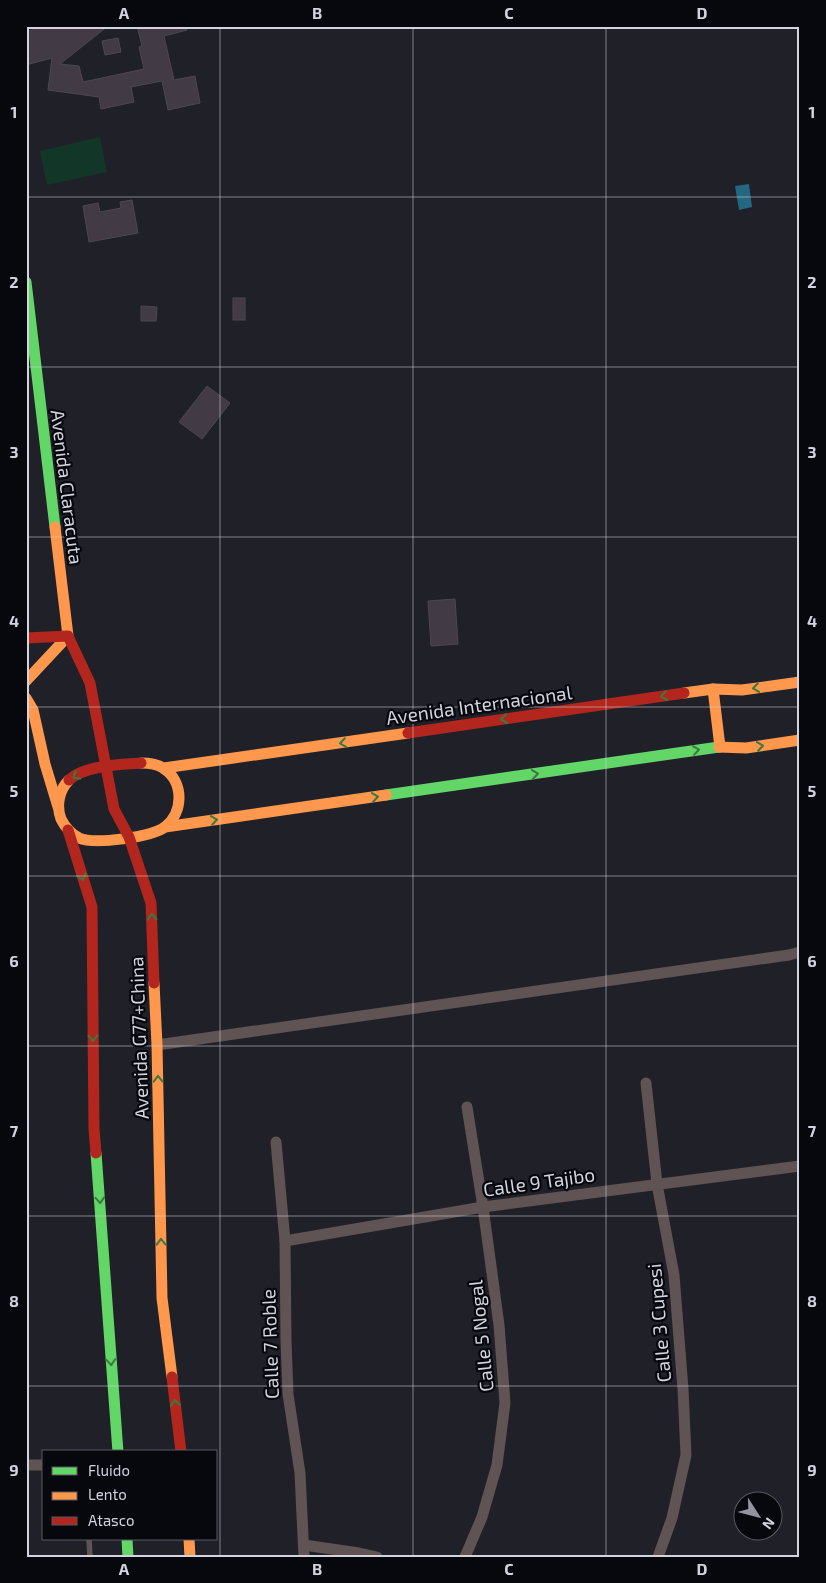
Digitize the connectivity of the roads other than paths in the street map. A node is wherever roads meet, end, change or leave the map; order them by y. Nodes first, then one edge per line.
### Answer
1 (26, 282) edge
2 (68, 636) junction
3 (26, 638) edge
4 (26, 681) edge
5 (800, 682) edge
6 (713, 689) junction
7 (26, 698) edge
8 (800, 740) edge
9 (720, 747) junction
10 (105, 768) junction
11 (164, 768) junction
12 (58, 808) junction
13 (166, 827) junction
14 (68, 830) junction
15 (128, 837) junction
16 (800, 952) edge
17 (158, 1045) junction
18 (646, 1083) dead end
19 (467, 1107) dead end
20 (276, 1142) dead end
21 (800, 1166) edge
22 (657, 1184) junction
23 (483, 1207) junction
24 (285, 1241) junction
25 (118, 1450) edge
26 (180, 1450) edge
27 (26, 1465) edge
28 (42, 1465) edge
29 (89, 1540) edge
30 (126, 1540) edge
31 (189, 1540) edge
32 (304, 1551) edge
33 (90, 1557) edge
34 (128, 1557) edge
35 (190, 1557) edge
36 (377, 1557) edge
37 (465, 1557) edge
38 (658, 1557) edge

1 - 2 main road, Avenida Claracuta
2 - 3 main road
2 - 4 main road
2 - 10 main road, Avenida G77+China
5 -> 6 main road, Avenida Internacional
6 - 9 main road
6 -> 11 main road, Avenida Internacional
7 - 12 main road
9 -> 8 main road
13 -> 9 main road
10 - 11 main road
10 -> 12 main road
10 - 15 main road, Avenida G77+China
11 - 13 main road
12 - 14 main road
13 - 15 main road
14 - 15 main road
14 -> 25 main road
17 -> 15 main road, Avenida G77+China
16 - 17 street
26 -> 17 main road, Avenida G77+China
18 - 22 street, Calle 3 Cupesi
19 - 23 street, Calle 5 Nogal
20 - 24 street, Calle 7 Roble
21 - 22 street, Calle 9 Tajibo
22 - 23 street, Calle 9 Tajibo
22 - 38 street, Calle 3 Cupesi
23 - 24 street, Calle 9 Tajibo
23 - 37 street, Calle 5 Nogal
24 - 32 street, Calle 7 Roble
27 - 28 street
29 - 33 lane
30 - 34 main road
31 - 35 main road
32 - 36 street

